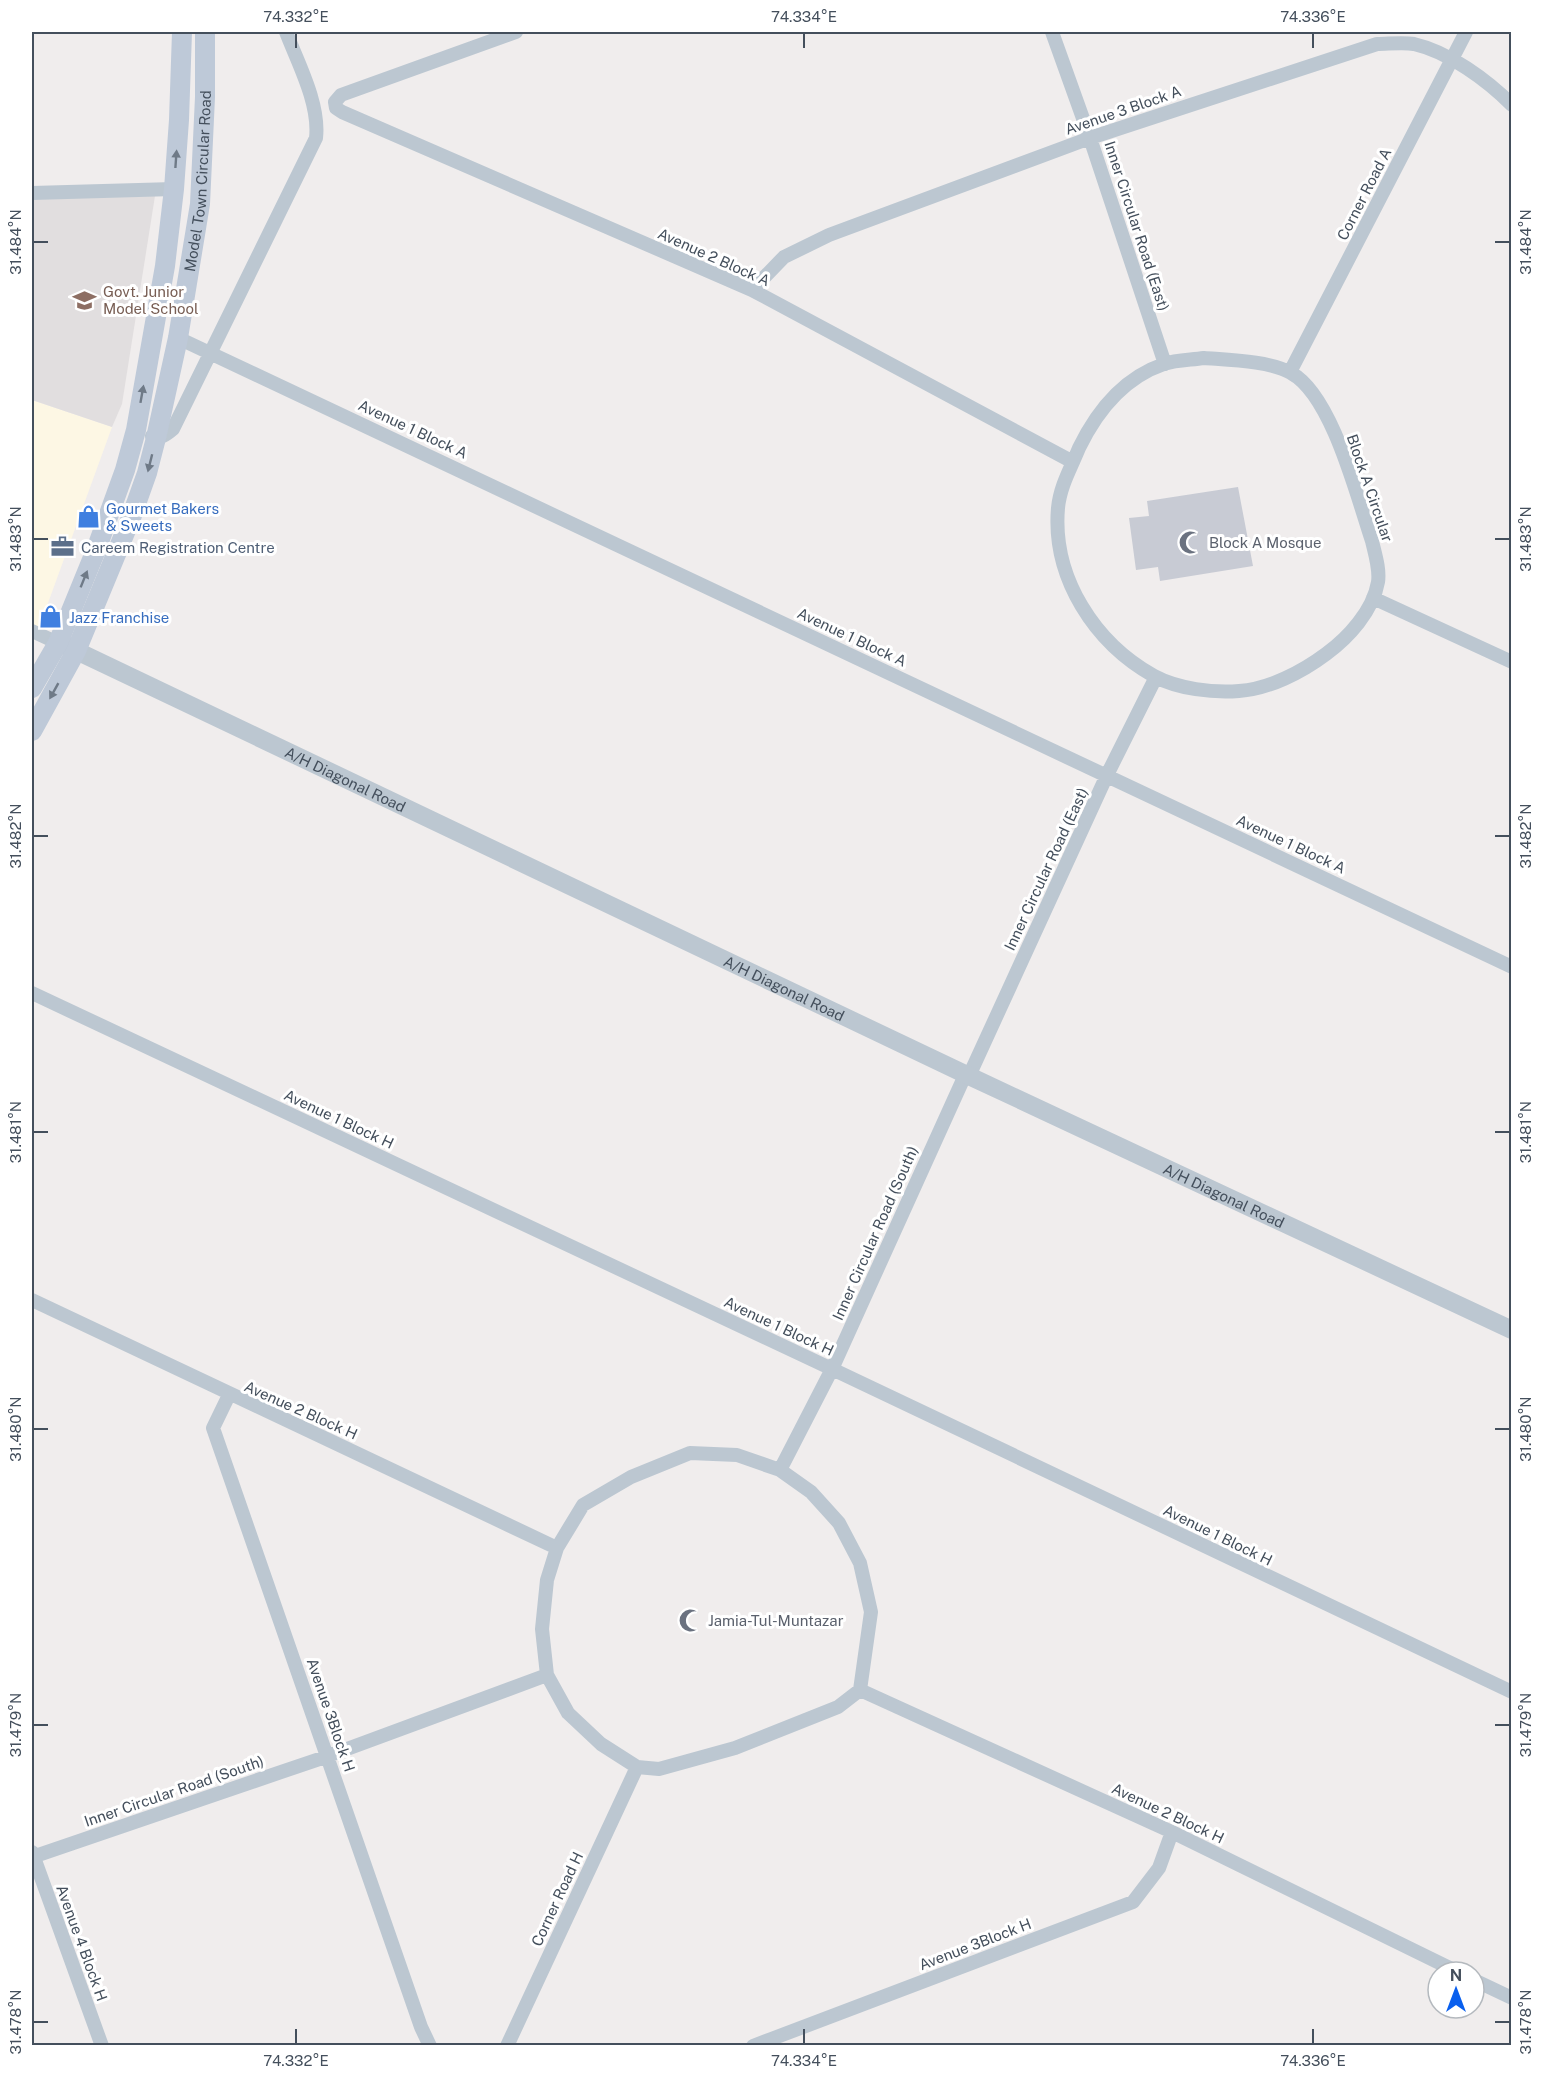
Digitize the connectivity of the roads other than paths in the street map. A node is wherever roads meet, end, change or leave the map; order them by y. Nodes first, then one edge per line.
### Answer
1 (182, 32) edge
2 (205, 32) edge
3 (286, 32) edge
4 (516, 32) edge
5 (1052, 32) edge
6 (1466, 32) edge
7 (1452, 59) junction
8 (335, 102) junction
9 (1512, 105) edge
10 (315, 108) junction
11 (1090, 138) junction
12 (174, 189) junction
13 (32, 192) edge
14 (752, 290) junction
15 (178, 338) junction
16 (210, 352) junction
17 (1165, 364) junction
18 (1290, 372) junction
19 (136, 430) junction
20 (156, 438) junction
21 (1073, 462) junction
22 (1373, 598) junction
23 (32, 631) edge
24 (58, 642) junction
25 (76, 651) junction
26 (1512, 662) edge
27 (1156, 677) junction
28 (32, 688) edge
29 (32, 731) edge
30 (1107, 775) junction
31 (1512, 967) edge
32 (32, 993) edge
33 (968, 1074) junction
34 (32, 1300) edge
35 (1512, 1330) edge
36 (832, 1369) junction
37 (229, 1395) junction
38 (780, 1470) junction
39 (557, 1548) junction
40 (548, 1675) junction
41 (860, 1690) junction
42 (1512, 1692) edge
43 (328, 1756) junction
44 (638, 1767) junction
45 (1172, 1832) junction
46 (32, 1856) edge
47 (1433, 1960) edge
48 (1486, 1986) edge
49 (1512, 1998) edge
50 (102, 2046) edge
51 (430, 2046) edge
52 (507, 2046) edge
53 (753, 2046) edge

12 -> 1 main road, Model Town Circular Road
2 - 15 main road, Model Town Circular Road
3 - 10 street
4 - 8 street
5 - 11 street, Inner Circular Road (East)
6 - 7 street, Corner Road A
7 - 9 street, Avenue 3 Block A
7 - 11 street, Avenue 3 Block A
7 - 18 street, Corner Road A
8 - 10 street
8 - 14 street, Avenue 2 Block A
10 - 16 street
11 - 14 street, Avenue 3 Block A
11 - 17 street, Inner Circular Road (East)
12 - 13 street
19 -> 12 main road, Model Town Circular Road
14 - 21 street, Avenue 2 Block A
15 - 16 street, Avenue 1 Block A
15 - 20 main road, Model Town Circular Road
16 - 20 street
16 - 30 street, Avenue 1 Block A
17 - 18 street, Block A Circular
17 - 21 street, Block A Circular
18 - 22 street, Block A Circular
19 - 20 street
24 -> 19 main road, Model Town Circular Road
20 -> 25 main road, Model Town Circular Road
21 - 27 street, Block A Circular
22 - 26 street
22 - 27 street, Block A Circular
23 - 24 street
24 - 25 street, A/H Diagonal Road
24 - 28 main road, Model Town Circular Road
25 -> 29 main road, Model Town Circular Road
25 - 33 street, A/H Diagonal Road
27 - 30 street, Inner Circular Road (East)
30 - 31 street, Avenue 1 Block A
30 - 33 street, Inner Circular Road (East)
32 - 36 street, Avenue 1 Block H
33 - 35 street, A/H Diagonal Road
33 - 36 street, Inner Circular Road (South)
34 - 37 street, Avenue 2 Block H
36 - 38 street, Inner Circular Road (South)
36 - 42 street, Avenue 1 Block H
37 - 39 street, Avenue 2 Block H
37 - 43 street, Avenue 3Block H
38 - 39 street
38 - 41 street
39 - 40 street
40 - 43 street, Inner Circular Road (South)
40 - 44 street
41 - 44 street
41 - 45 street, Avenue 2 Block H
43 - 46 street, Inner Circular Road (South)
43 - 51 street, Avenue 3Block H
44 - 52 street, Corner Road H
45 - 47 street, Avenue 2 Block H
45 - 53 street, Avenue 3Block H
46 - 50 street, Avenue 4 Block H
48 - 49 street

